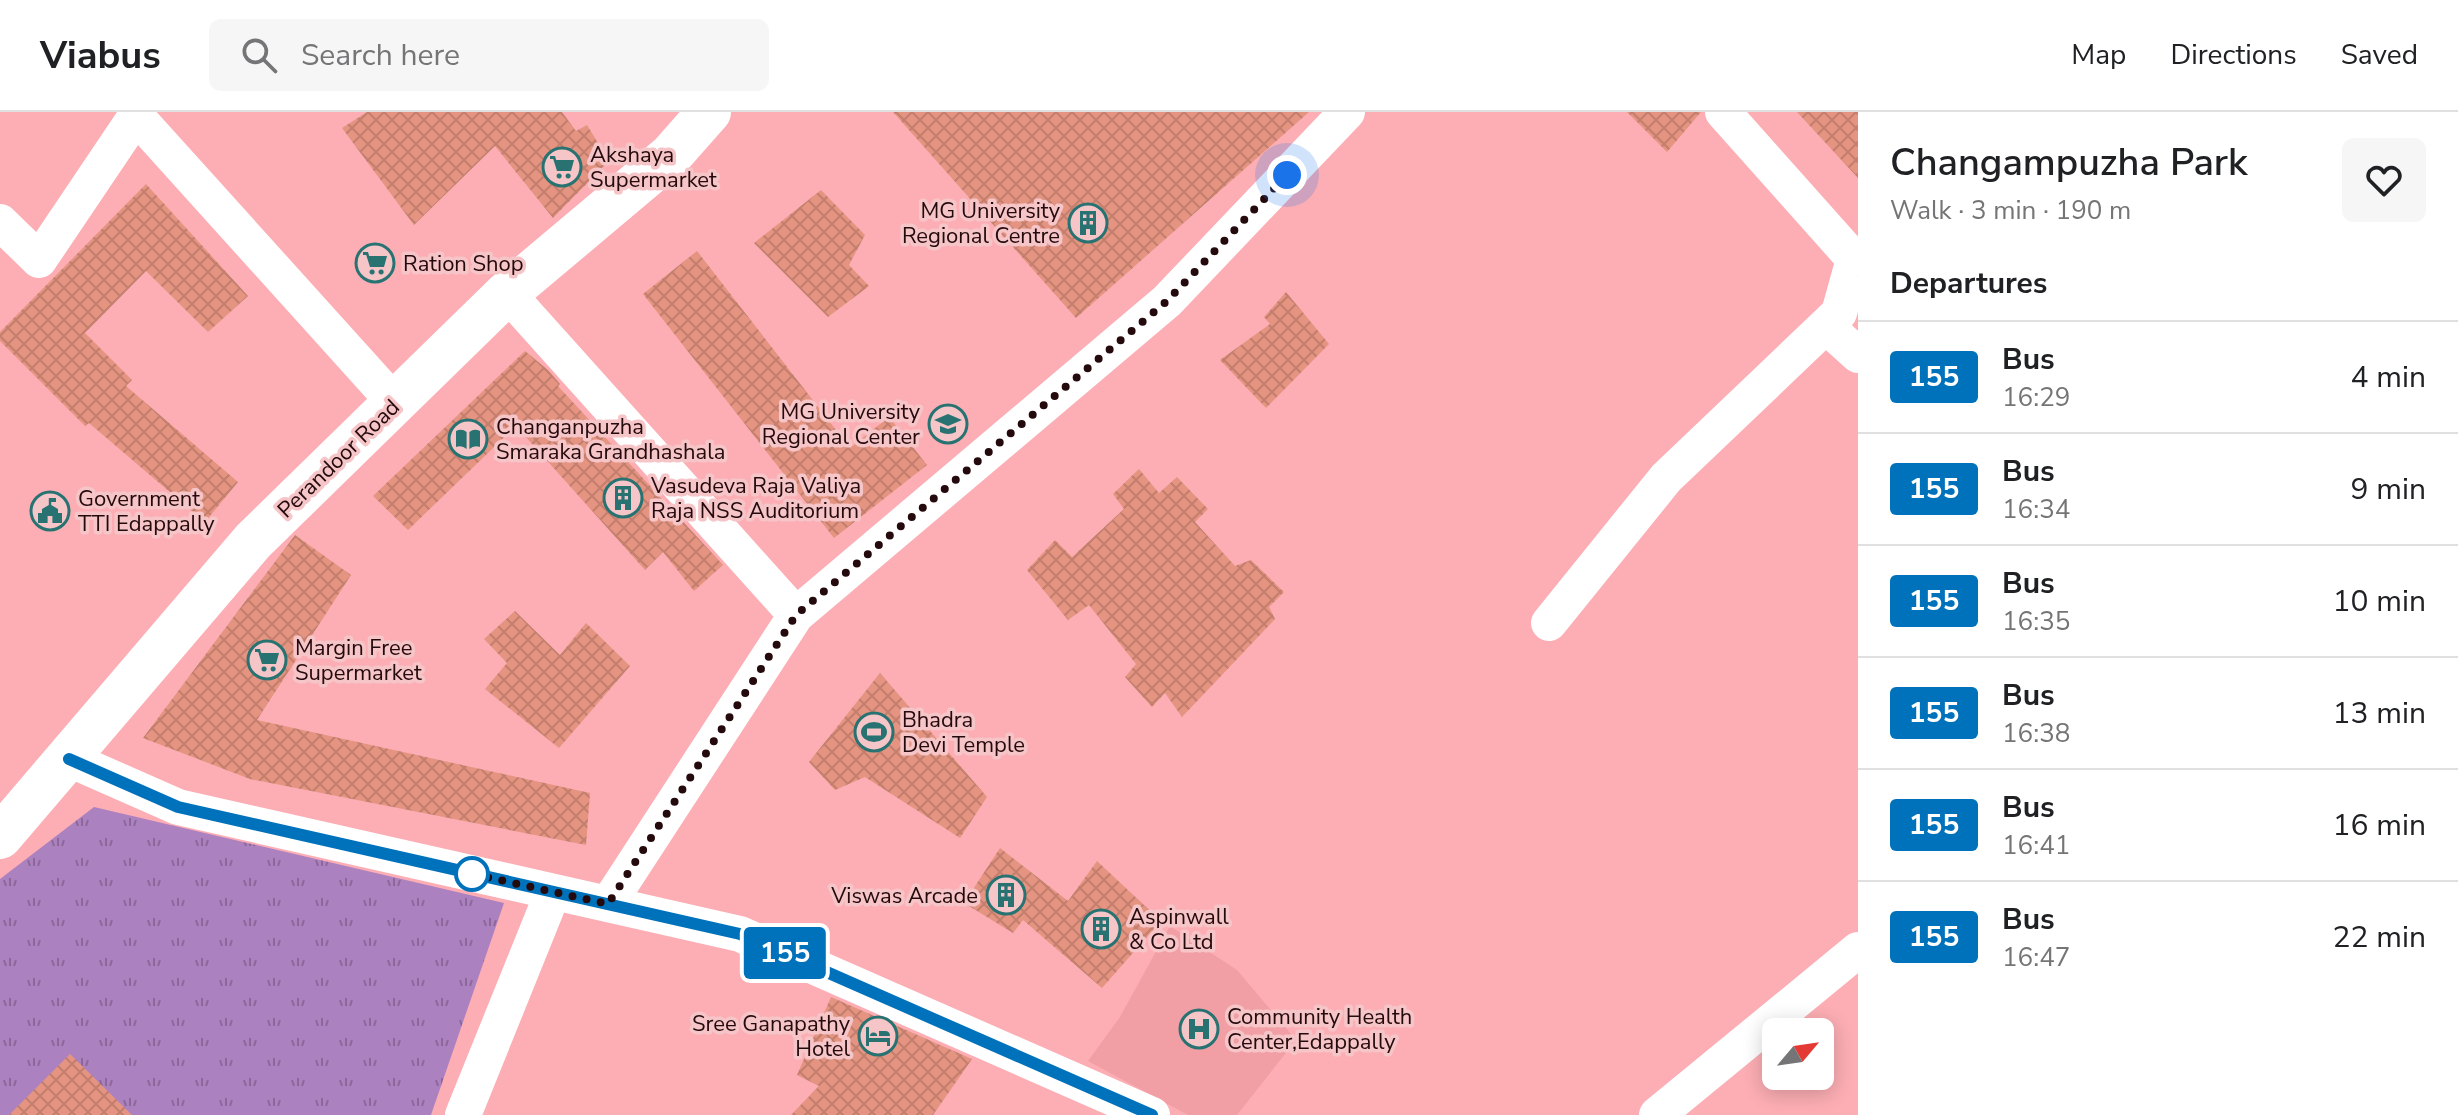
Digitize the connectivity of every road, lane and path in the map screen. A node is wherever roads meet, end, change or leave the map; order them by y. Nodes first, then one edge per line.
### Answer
1 (709, 112) edge
2 (1347, 112) edge
3 (1723, 112) edge
4 (0, 222) edge
5 (1856, 256) edge
6 (507, 293) junction
7 (1826, 326) junction
8 (1858, 355) edge
9 (395, 403) junction
10 (796, 615) junction
11 (1549, 623) dead end
12 (69, 759) junction
13 (0, 837) edge
14 (553, 892) junction
15 (608, 904) junction
16 (1858, 950) edge
17 (463, 1115) edge
18 (1152, 1115) edge
19 (1657, 1115) edge

1 - 6 main road, Perandoor Road
2 - 10 street
3 - 5 street
4 - 9 street
5 - 7 street
6 - 9 main road, Perandoor Road
6 - 10 street
7 - 8 street
7 - 11 street
9 - 12 main road, Perandoor Road
10 - 15 street
12 - 13 main road, Perandoor Road
12 - 14 street
14 - 15 street
14 - 17 street
15 - 18 street
16 - 19 street

